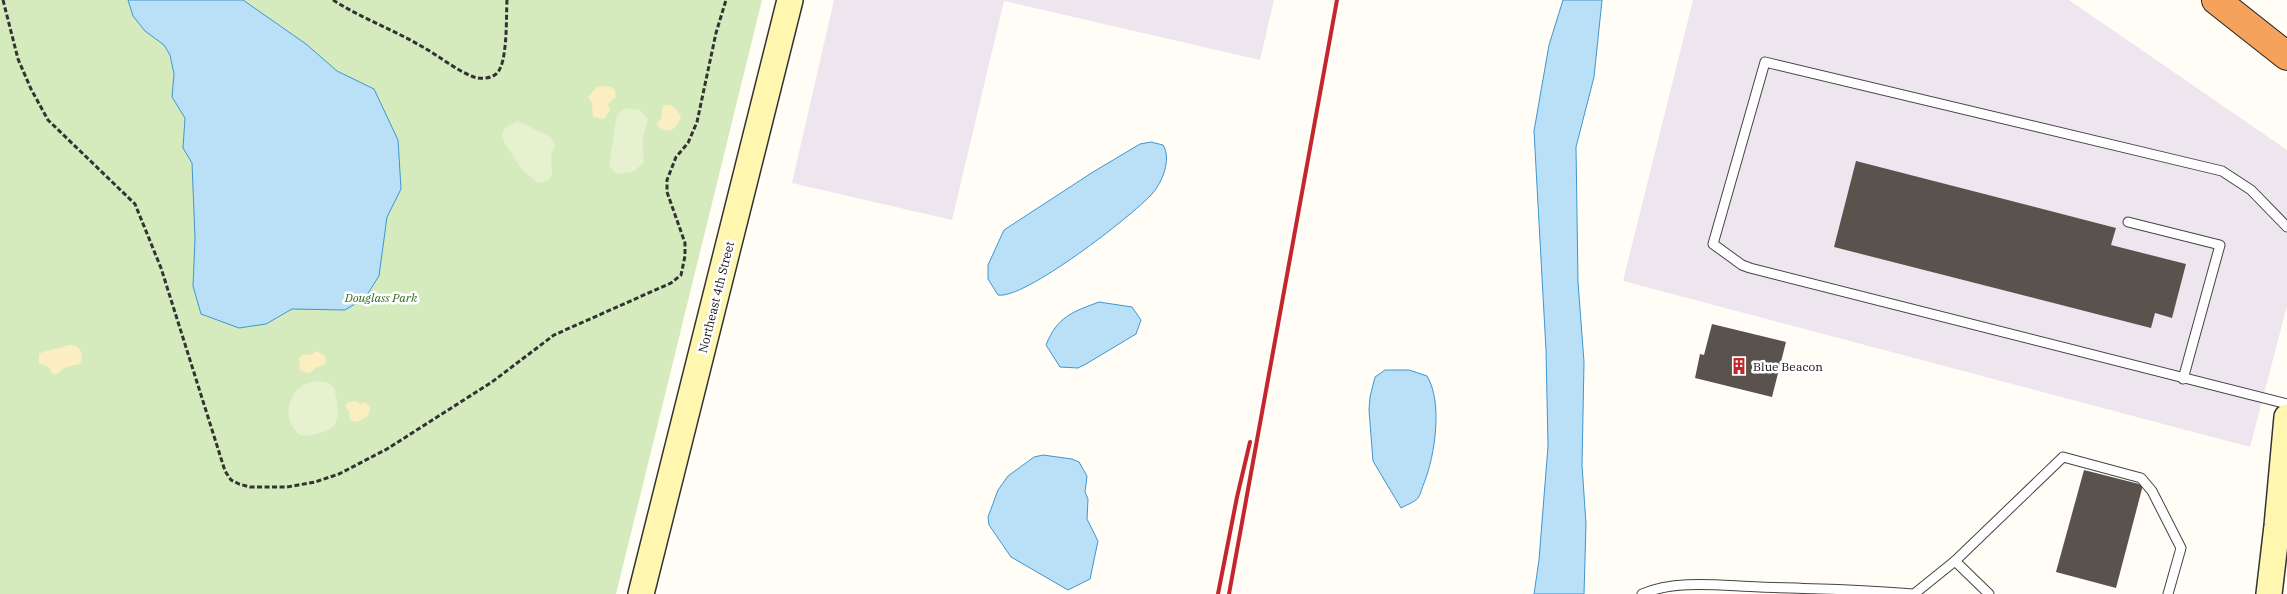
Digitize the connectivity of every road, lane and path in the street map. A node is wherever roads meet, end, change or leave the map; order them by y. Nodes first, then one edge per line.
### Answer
1 (3, 0) edge
2 (333, 0) edge
3 (507, 0) edge
4 (726, 0) edge
5 (790, 0) edge
6 (2216, 0) edge
7 (2287, 56) edge
8 (2128, 222) dead end
9 (2287, 227) edge
10 (2182, 379) junction
11 (2287, 404) edge
12 (2287, 417) edge
13 (1955, 561) junction
14 (1729, 590) edge
15 (1876, 592) edge
16 (641, 594) edge
17 (1642, 594) edge
18 (1913, 594) edge
19 (1989, 594) edge
20 (2168, 594) edge
21 (2268, 594) edge

1 - 4 path
2 - 3 path
5 - 16 street, Northeast 4th Street
6 - 7 highway
8 - 10 lane
9 - 10 lane
10 - 11 lane
12 - 21 street
13 - 18 lane
13 - 19 lane
13 - 20 lane
14 - 15 lane
14 - 17 lane
15 - 18 lane

